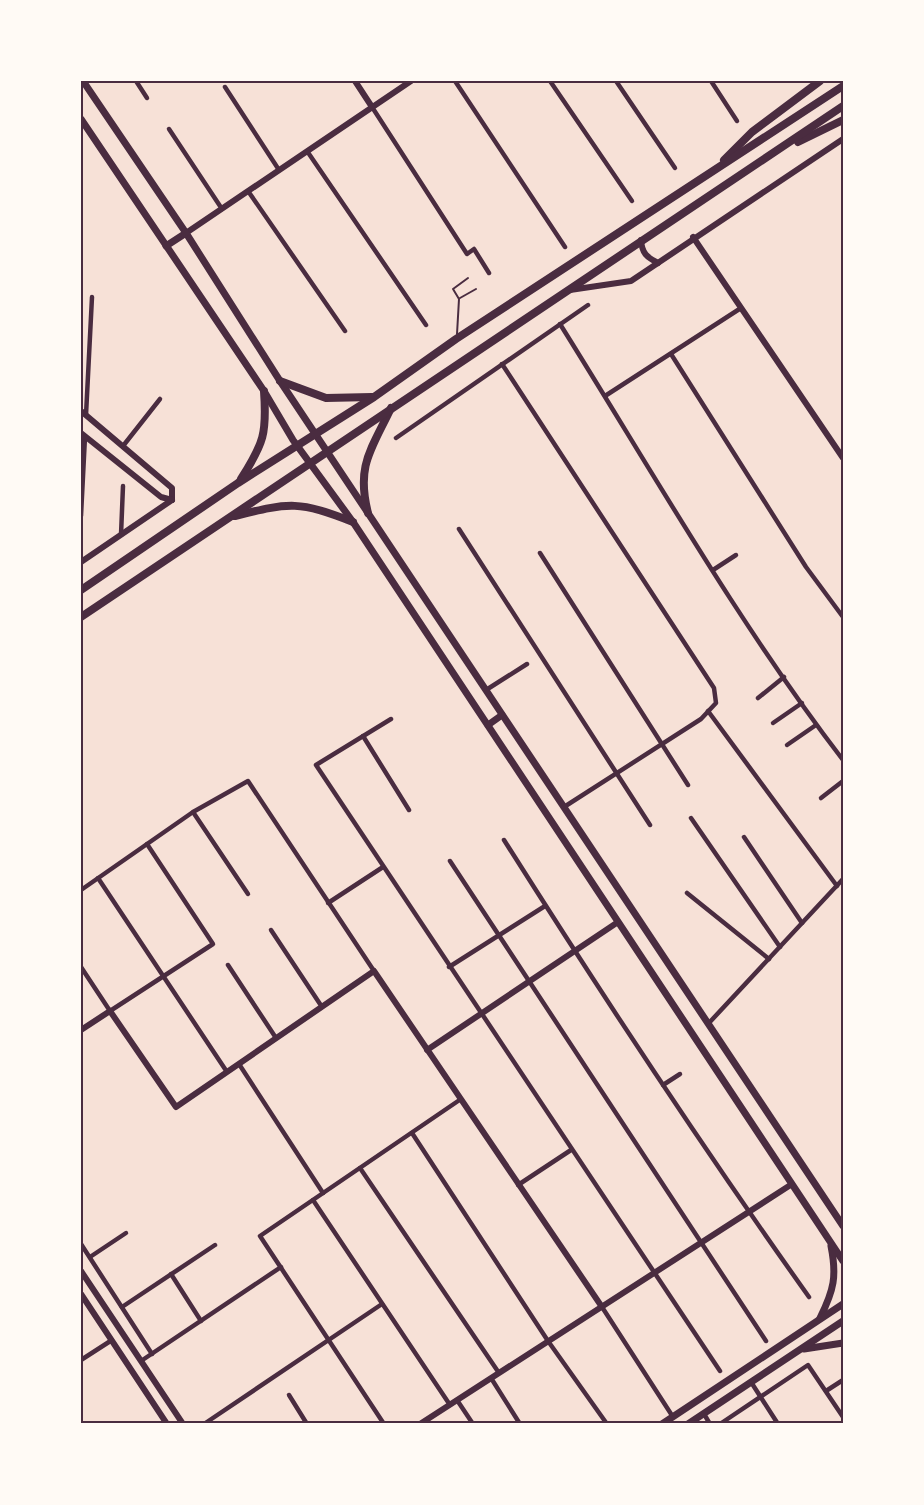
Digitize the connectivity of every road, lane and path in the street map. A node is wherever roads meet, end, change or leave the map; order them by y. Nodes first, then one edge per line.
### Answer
1 (83, 81) edge
2 (136, 81) edge
3 (355, 81) edge
4 (411, 81) edge
5 (455, 81) edge
6 (550, 81) edge
7 (616, 81) edge
8 (711, 81) edge
9 (820, 81) edge
10 (843, 86) edge
11 (225, 87) dead end
12 (147, 98) dead end
13 (843, 106) edge
14 (372, 107) junction
15 (81, 120) edge
16 (843, 120) edge
17 (737, 121) dead end
18 (169, 129) dead end
19 (841, 140) edge
20 (783, 148) junction
21 (843, 149) edge
22 (308, 151) junction
23 (675, 168) dead end
24 (279, 170) junction
25 (714, 171) junction
26 (248, 191) junction
27 (632, 201) dead end
28 (222, 209) junction
29 (186, 233) junction
30 (693, 237) junction
31 (641, 240) junction
32 (166, 246) junction
33 (565, 247) dead end
34 (658, 263) junction
35 (489, 273) dead end
36 (468, 278) dead end
37 (476, 289) dead end
38 (566, 291) junction
39 (92, 297) dead end
40 (459, 299) junction
41 (588, 305) dead end
42 (741, 308) junction
43 (560, 324) junction
44 (426, 325) dead end
45 (345, 331) dead end
46 (456, 339) junction
47 (670, 354) junction
48 (502, 364) junction
49 (280, 381) junction
50 (264, 391) junction
51 (605, 396) junction
52 (374, 397) junction
53 (160, 399) dead end
54 (391, 408) junction
55 (83, 413) edge
56 (315, 434) junction
57 (83, 435) edge
58 (396, 438) dead end
59 (296, 445) junction
60 (123, 446) junction
61 (327, 452) junction
62 (843, 458) edge
63 (114, 459) junction
64 (310, 462) junction
65 (238, 483) junction
66 (123, 486) dead end
67 (82, 500) edge
68 (172, 500) junction
69 (368, 513) junction
70 (81, 516) edge
71 (228, 518) junction
72 (353, 522) junction
73 (459, 529) dead end
74 (121, 535) junction
75 (540, 553) dead end
76 (736, 555) dead end
77 (81, 562) edge
78 (713, 570) junction
79 (81, 590) edge
80 (81, 617) edge
81 (843, 617) edge
82 (527, 664) dead end
83 (784, 677) junction
84 (486, 690) junction
85 (758, 698) dead end
86 (802, 703) junction
87 (708, 711) junction
88 (502, 715) junction
89 (391, 719) dead end
90 (773, 723) dead end
91 (488, 725) junction
92 (816, 725) junction
93 (363, 736) junction
94 (662, 744) junction
95 (787, 745) dead end
96 (843, 760) edge
97 (617, 772) junction
98 (843, 781) edge
99 (688, 785) dead end
100 (821, 798) dead end
101 (564, 807) junction
102 (410, 810) dead end
103 (194, 812) junction
104 (690, 818) dead end
105 (650, 825) dead end
106 (744, 837) dead end
107 (504, 840) dead end
108 (147, 844) junction
109 (450, 861) dead end
110 (383, 867) junction
111 (98, 878) junction
112 (843, 879) edge
113 (837, 886) junction
114 (81, 890) edge
115 (687, 893) dead end
116 (248, 894) dead end
117 (328, 903) junction
118 (545, 906) junction
119 (618, 922) junction
120 (802, 923) junction
121 (271, 930) dead end
122 (498, 936) junction
123 (780, 947) junction
124 (574, 951) junction
125 (769, 959) junction
126 (228, 965) dead end
127 (81, 967) edge
128 (449, 967) junction
129 (374, 971) junction
130 (164, 976) junction
131 (528, 982) junction
132 (322, 1007) junction
133 (111, 1011) junction
134 (480, 1014) junction
135 (708, 1024) junction
136 (81, 1030) edge
137 (276, 1038) junction
138 (427, 1050) junction
139 (239, 1064) junction
140 (227, 1072) junction
141 (680, 1074) dead end
142 (663, 1085) junction
143 (461, 1099) junction
144 (412, 1133) junction
145 (571, 1150) junction
146 (360, 1168) junction
147 (792, 1184) junction
148 (519, 1185) junction
149 (323, 1193) junction
150 (313, 1200) junction
151 (748, 1212) junction
152 (843, 1226) edge
153 (126, 1233) dead end
154 (829, 1240) junction
155 (701, 1243) junction
156 (81, 1244) edge
157 (215, 1245) dead end
158 (90, 1257) junction
159 (843, 1261) edge
160 (281, 1268) junction
161 (81, 1271) edge
162 (654, 1273) junction
163 (171, 1274) junction
164 (81, 1294) edge
165 (809, 1297) dead end
166 (382, 1304) junction
167 (843, 1304) edge
168 (122, 1307) junction
169 (602, 1307) junction
170 (819, 1320) junction
171 (201, 1321) junction
172 (843, 1321) edge
173 (328, 1339) junction
174 (112, 1340) junction
175 (548, 1341) junction
176 (766, 1341) dead end
177 (843, 1342) edge
178 (798, 1351) junction
179 (152, 1354) junction
180 (81, 1360) edge
181 (141, 1361) junction
182 (720, 1371) dead end
183 (499, 1373) junction
184 (491, 1378) junction
185 (843, 1380) edge
186 (751, 1382) junction
187 (826, 1391) junction
188 (289, 1395) dead end
189 (760, 1397) junction
190 (457, 1400) junction
191 (450, 1405) junction
192 (704, 1414) junction
193 (673, 1417) junction
194 (843, 1417) edge
195 (168, 1424) edge
196 (183, 1424) edge
197 (204, 1424) edge
198 (307, 1424) edge
199 (384, 1424) edge
200 (420, 1424) edge
201 (473, 1424) edge
202 (520, 1424) edge
203 (606, 1424) edge
204 (662, 1424) edge
205 (688, 1424) edge
206 (710, 1424) edge
207 (720, 1424) edge
208 (778, 1424) edge

1 - 29 main road
2 - 12 street
3 - 14 street
4 - 14 street
5 - 33 street
6 - 27 street
7 - 23 street
8 - 17 street
9 - 25 highway
10 - 25 highway
11 - 24 street
13 - 20 highway
14 - 22 street
14 - 35 street
15 - 32 main road
16 - 20 highway
18 - 28 street
19 - 21 street
19 - 30 street
20 - 31 highway
22 - 24 street
22 - 44 street
24 - 26 street
25 - 46 highway
26 - 28 street
26 - 45 street
28 - 29 street
29 - 32 main road
29 - 49 main road
30 - 34 street
30 - 42 street
31 - 34 street
31 - 38 highway
32 - 50 main road
34 - 38 street
36 - 40 lane
37 - 40 lane
38 - 54 highway
39 - 55 street
40 - 46 lane
41 - 43 street
42 - 47 street
42 - 62 street
43 - 48 street
43 - 51 street
46 - 52 highway
47 - 51 street
47 - 81 street
48 - 58 street
48 - 87 street
49 - 52 highway
49 - 56 main road
50 - 59 main road
50 - 65 highway
51 - 78 street
52 - 56 highway
53 - 60 street
54 - 61 highway
54 - 69 highway
55 - 60 street
56 - 59 highway
56 - 61 main road
57 - 63 street
57 - 67 street
59 - 64 main road
59 - 65 highway
60 - 63 street
60 - 68 street
61 - 64 highway
61 - 69 main road
63 - 68 street
64 - 71 highway
64 - 72 main road
65 - 79 highway
66 - 74 street
67 - 70 street
68 - 74 street
69 - 84 main road
71 - 72 highway
71 - 80 highway
72 - 91 main road
73 - 97 street
74 - 77 street
75 - 94 street
76 - 78 street
78 - 83 street
82 - 84 street
83 - 85 street
83 - 86 street
84 - 88 main road
86 - 90 street
86 - 92 street
87 - 94 street
87 - 113 street
88 - 91 main road
88 - 101 main road
89 - 93 street
91 - 119 main road
92 - 95 street
92 - 96 street
93 - 102 street
93 - 110 street
94 - 97 street
94 - 99 street
97 - 101 street
97 - 105 street
98 - 100 street
101 - 135 main road
103 - 108 street
103 - 116 street
103 - 117 street
104 - 123 street
106 - 120 street
107 - 118 street
108 - 111 street
108 - 130 street
109 - 122 street
110 - 117 street
110 - 128 street
111 - 114 street
111 - 130 street
112 - 113 street
113 - 120 street
115 - 125 street
117 - 129 street
118 - 122 street
118 - 124 street
119 - 124 street
119 - 147 main road
120 - 123 street
121 - 132 street
122 - 128 street
122 - 131 street
123 - 125 street
124 - 131 street
124 - 142 street
125 - 135 street
126 - 137 street
127 - 133 street
128 - 134 street
129 - 132 street
129 - 138 street
130 - 133 street
130 - 140 street
131 - 134 street
131 - 155 street
132 - 137 street
133 - 136 street
133 - 140 street
134 - 138 street
134 - 145 street
135 - 152 main road
137 - 139 street
138 - 143 street
139 - 140 street
139 - 149 street
141 - 142 street
142 - 151 street
143 - 144 street
143 - 148 street
144 - 146 street
144 - 175 street
145 - 148 street
145 - 162 street
146 - 149 street
146 - 183 street
147 - 151 street
147 - 154 main road
148 - 169 street
149 - 150 street
150 - 160 street
150 - 166 street
151 - 155 street
151 - 165 street
153 - 158 street
154 - 159 main road
154 - 170 main road
155 - 162 street
155 - 176 street
156 - 158 street
157 - 163 street
158 - 168 street
160 - 171 street
160 - 173 street
161 - 181 street
162 - 169 street
162 - 182 street
163 - 168 street
163 - 171 street
164 - 174 street
166 - 173 street
166 - 191 street
167 - 170 main road
168 - 179 street
169 - 175 street
169 - 193 street
170 - 193 main road
171 - 179 street
172 - 178 main road
173 - 197 street
173 - 199 street
174 - 180 street
174 - 195 street
175 - 183 street
175 - 203 street
177 - 178 main road
178 - 186 main road
179 - 181 street
181 - 196 street
183 - 184 street
184 - 190 street
184 - 202 street
185 - 187 street
186 - 189 street
186 - 192 main road
187 - 189 street
187 - 194 street
188 - 198 street
189 - 207 street
189 - 208 street
190 - 191 street
190 - 201 street
191 - 200 street
192 - 205 main road
192 - 206 street
193 - 204 main road

